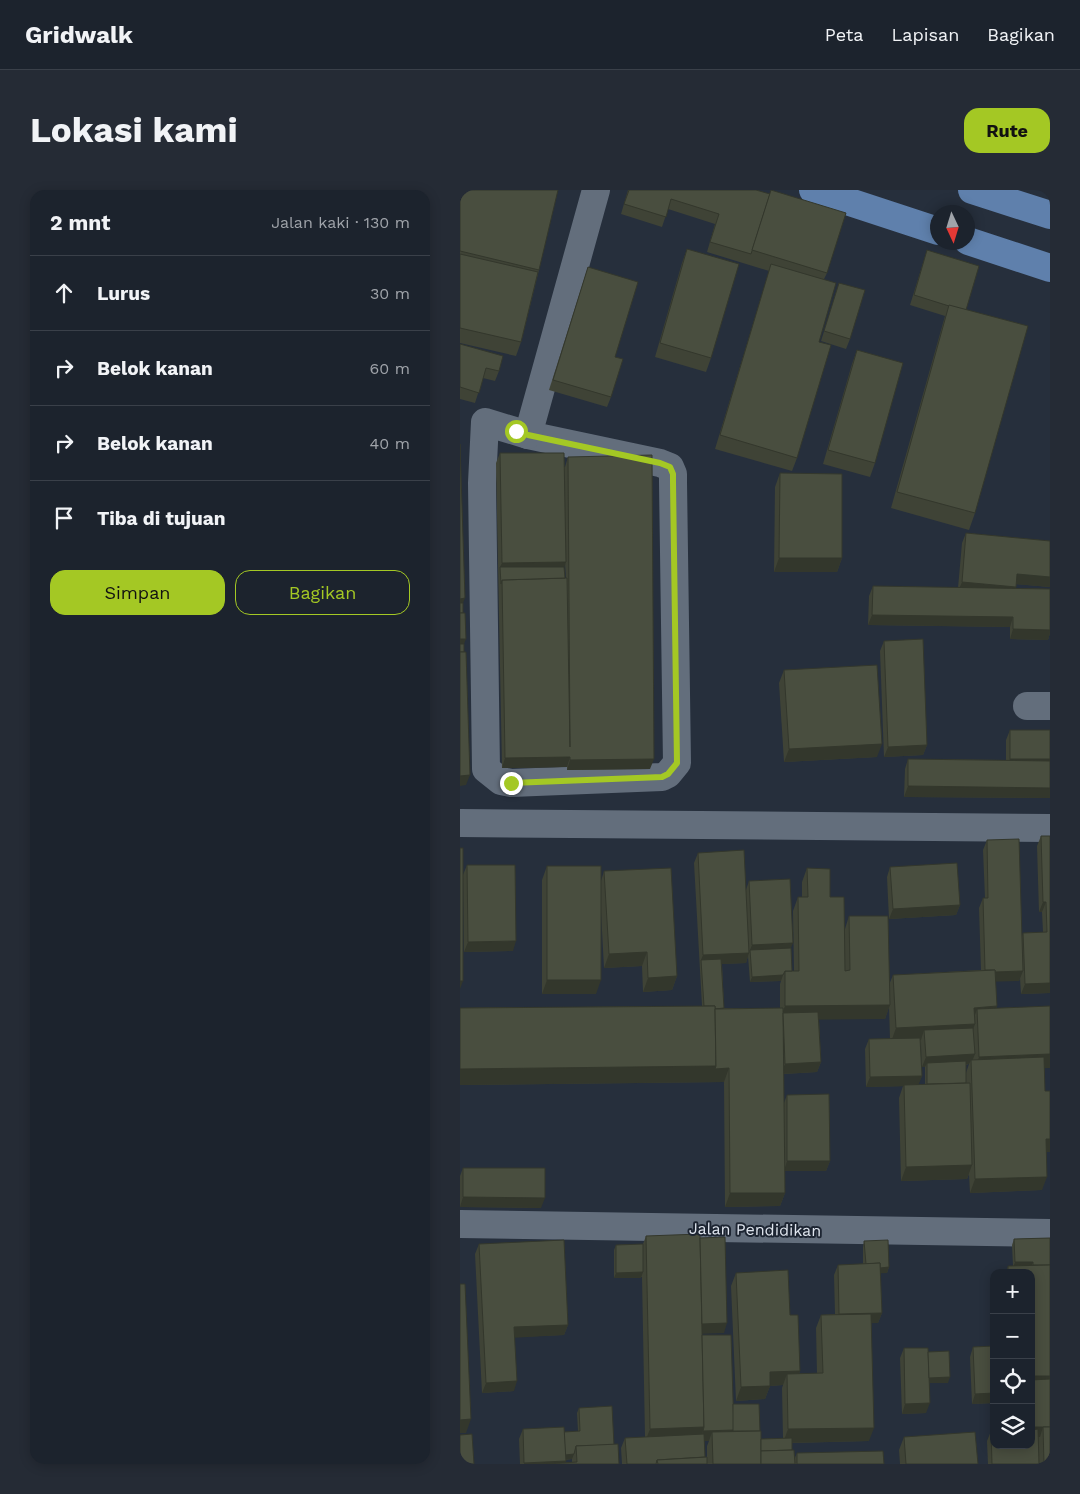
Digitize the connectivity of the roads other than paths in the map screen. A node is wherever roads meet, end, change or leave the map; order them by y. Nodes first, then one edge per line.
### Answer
1 (596, 190) edge
2 (813, 190) edge
3 (972, 190) edge
4 (1050, 216) edge
5 (930, 228) edge
6 (975, 243) edge
7 (1050, 268) edge
8 (528, 435) junction
9 (460, 824) edge
10 (1050, 828) edge
11 (460, 1224) edge
12 (1050, 1234) edge

1 - 8 street
2 - 5 highway
3 - 4 highway
6 - 7 highway
8 - 8 street
9 - 10 street
11 - 12 street, Jalan Pendidikan

